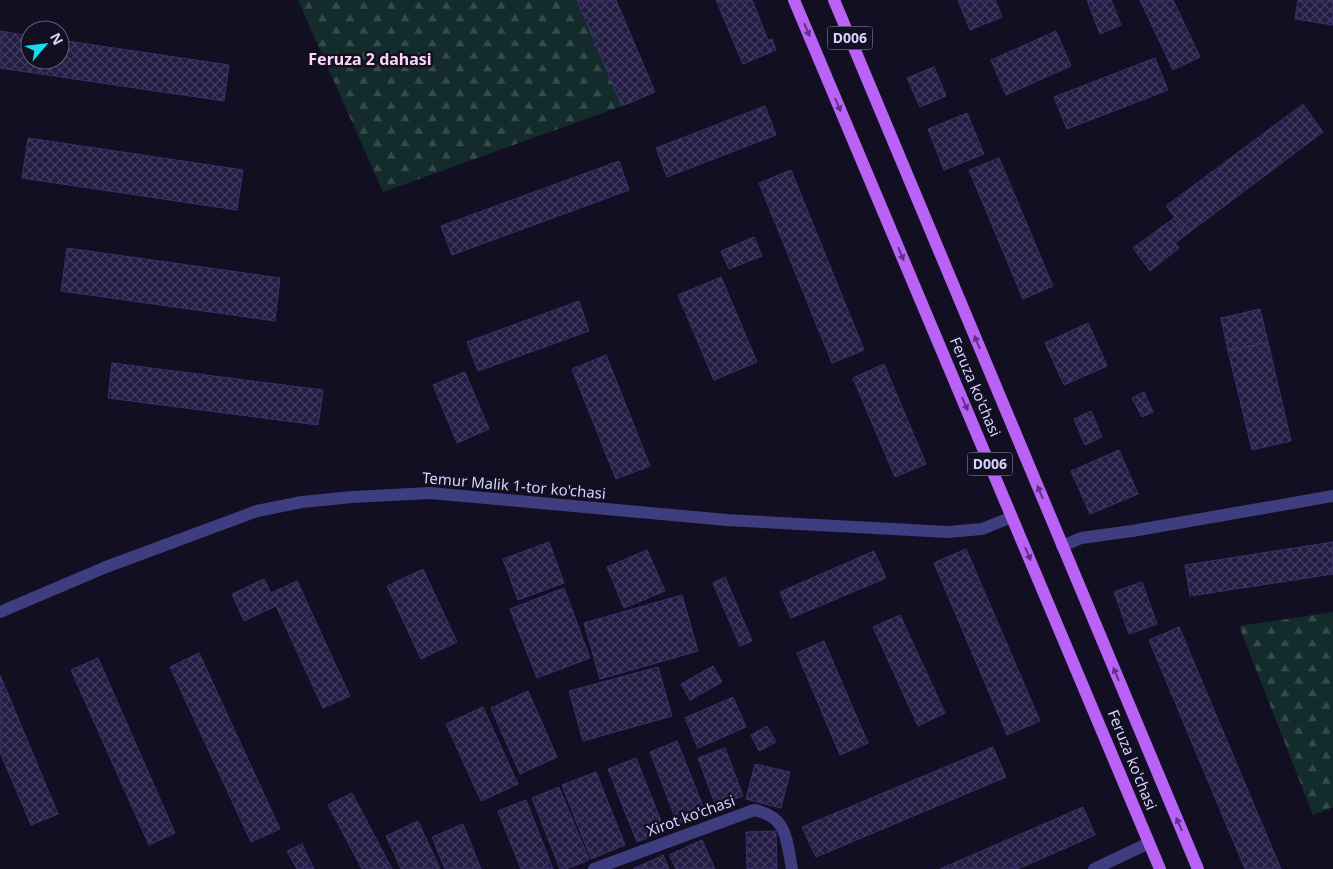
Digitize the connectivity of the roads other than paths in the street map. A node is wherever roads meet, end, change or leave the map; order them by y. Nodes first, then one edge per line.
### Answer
1 (834, 0) edge
2 (795, 1) edge
3 (1333, 496) edge
4 (1012, 518) junction
5 (1062, 546) junction
6 (0, 612) edge
7 (1149, 843) junction
8 (594, 869) edge
9 (792, 869) edge
10 (1094, 869) edge
11 (1160, 869) edge
12 (1198, 869) edge

5 -> 1 main road, Feruza ko'chasi / D006
2 -> 4 main road, Feruza ko'chasi / D006
3 - 5 street
4 - 6 street, Temur Malik 1-tor ko'chasi
4 -> 7 main road, Feruza ko'chasi / D006
12 -> 5 main road, Feruza ko'chasi / D006
7 - 10 street
7 - 11 main road, Feruza ko'chasi / D006
8 - 9 street, Xirot ko'chasi

